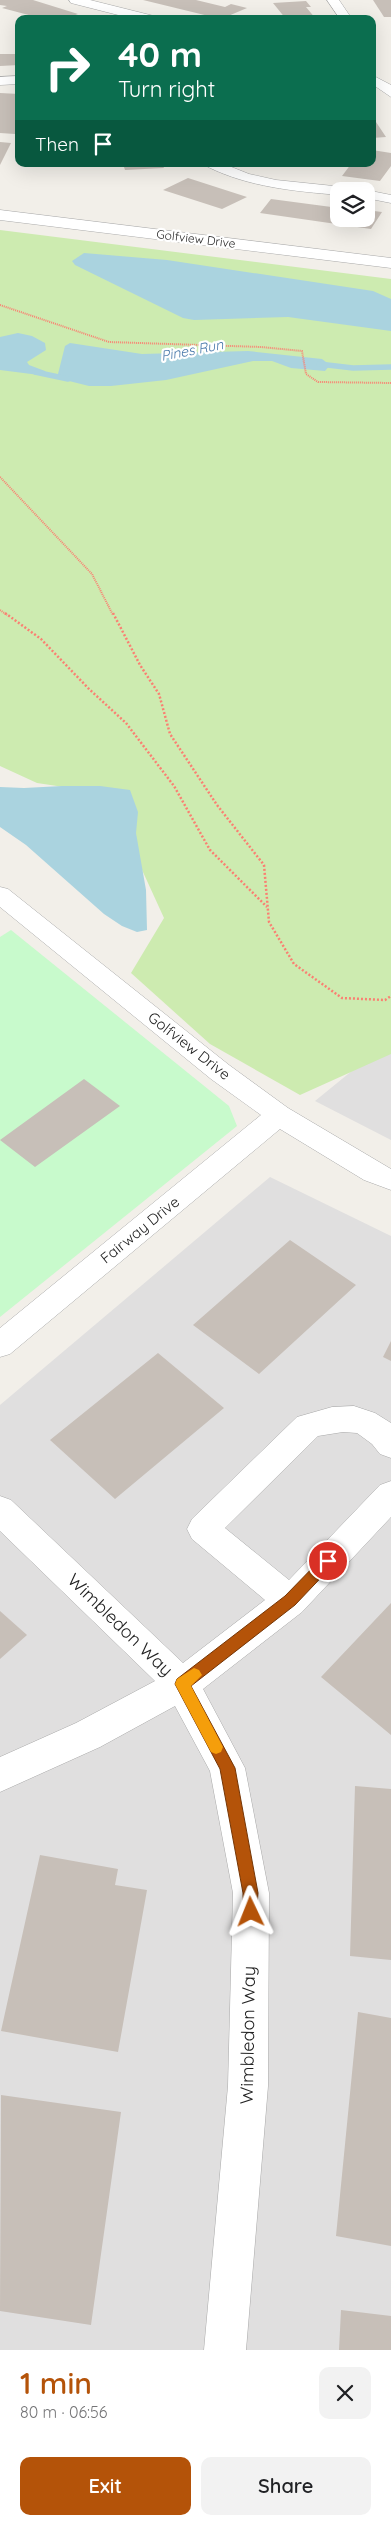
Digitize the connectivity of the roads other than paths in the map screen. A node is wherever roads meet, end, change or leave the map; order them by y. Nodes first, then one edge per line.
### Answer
1 (75, 0) edge
2 (333, 0) edge
3 (134, 15) edge
4 (343, 15) edge
5 (15, 80) edge
6 (0, 81) edge
7 (376, 81) edge
8 (391, 93) edge
9 (220, 167) edge
10 (330, 190) edge
11 (375, 196) edge
12 (391, 199) edge
13 (0, 215) edge
14 (391, 263) edge
15 (0, 895) edge
16 (279, 1115) junction
17 (391, 1180) edge
18 (0, 1345) edge
19 (391, 1445) edge
20 (391, 1495) edge
21 (0, 1510) edge
22 (290, 1601) junction
23 (182, 1684) junction
24 (0, 1775) edge
25 (225, 2350) edge

1 - 3 street
2 - 4 street
5 - 6 street
7 - 8 street
9 - 10 street
11 - 12 street
13 - 14 street, Golfview Drive
15 - 16 street, Golfview Drive
16 - 17 street, Golfview Drive
16 - 18 street, Fairway Drive
19 - 22 street
20 - 22 street
21 - 23 street, Wimbledon Way
22 - 23 street
23 - 24 street
23 - 25 street, Wimbledon Way

